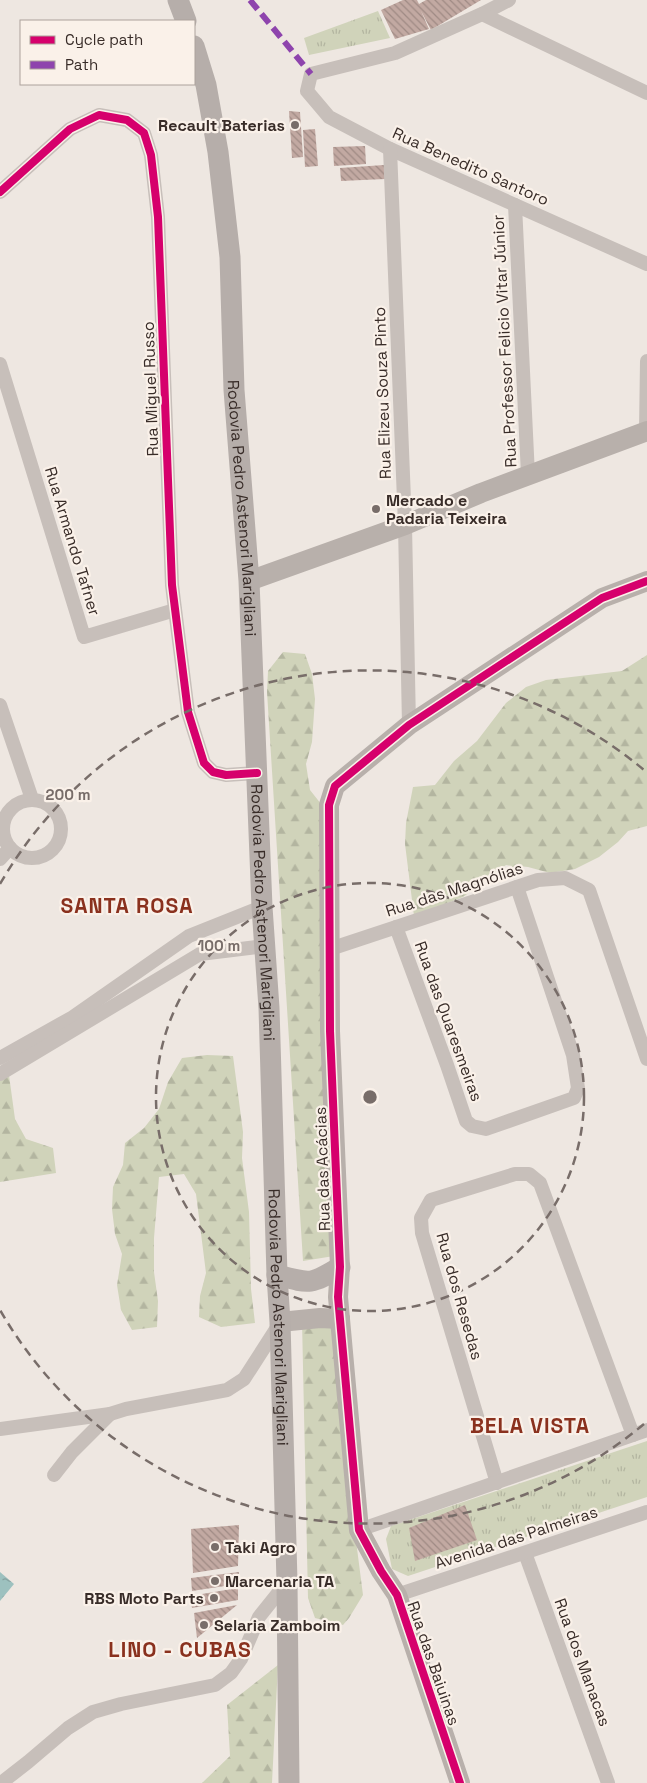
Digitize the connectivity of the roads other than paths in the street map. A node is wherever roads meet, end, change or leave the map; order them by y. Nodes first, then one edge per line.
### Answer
1 (178, 0) edge
2 (509, 0) edge
3 (482, 14) junction
4 (186, 20) edge
5 (195, 49) edge
6 (647, 92) edge
7 (390, 149) junction
8 (0, 192) edge
9 (515, 205) junction
10 (647, 264) edge
11 (647, 361) edge
12 (0, 364) edge
13 (646, 431) edge
14 (528, 475) junction
15 (406, 525) junction
16 (248, 581) junction
17 (647, 581) edge
18 (175, 610) junction
19 (0, 705) edge
20 (409, 725) junction
21 (257, 772) junction
22 (32, 799) junction
23 (10, 848) junction
24 (0, 859) edge
25 (517, 887) junction
26 (262, 907) junction
27 (396, 927) junction
28 (190, 936) junction
29 (265, 946) junction
30 (330, 949) junction
31 (200, 954) junction
32 (0, 1058) edge
33 (647, 1059) edge
34 (0, 1074) edge
35 (340, 1266) junction
36 (277, 1275) junction
37 (340, 1319) junction
38 (280, 1322) junction
39 (110, 1414) junction
40 (0, 1429) edge
41 (647, 1430) edge
42 (633, 1435) junction
43 (54, 1475) dead end
44 (497, 1483) junction
45 (647, 1512) edge
46 (360, 1530) junction
47 (525, 1553) junction
48 (287, 1582) junction
49 (397, 1595) junction
50 (1, 1783) edge
51 (289, 1783) edge
52 (460, 1783) edge
53 (608, 1783) edge

1 - 4 main road
2 - 3 street
3 - 6 street
3 - 7 street, Rua Benedito Santoro
5 - 16 main road, Rodovia Pedro Astenori Marigliani
7 - 9 street, Rua Benedito Santoro
7 - 15 street, Rua Elizeu Souza Pinto
8 - 18 street, Rua Miguel Russo
9 - 10 street, Rua Benedito Santoro
9 - 14 street, Rua Professor Felicio Vitar Júnior
11 - 13 street
12 - 18 street, Rua Armando Tafner
13 - 14 street
14 - 15 street
15 - 16 street
15 - 20 street, Rua Elizeu Souza Pinto
16 - 21 main road, Rodovia Pedro Astenori Marigliani
17 - 20 street
18 - 21 street, Rua Miguel Russo
19 - 22 street
20 - 30 street, Rua das Acácias
21 - 26 main road, Rodovia Pedro Astenori Marigliani
22 - 23 street
22 - 23 street
23 - 24 street
25 - 27 street, Rua das Magnólias
25 - 27 street, Rua das Quaresmeiras
25 - 33 street, Rua das Magnólias
26 - 28 street
26 - 29 main road, Rodovia Pedro Astenori Marigliani
27 - 30 street, Rua das Magnólias
28 - 31 street
28 - 32 street
29 - 31 street
29 - 36 main road, Rodovia Pedro Astenori Marigliani
30 - 35 street, Rua das Acácias
31 - 34 street
35 - 36 main road
35 - 37 street, Rua das Acácias
36 - 38 main road, Rodovia Pedro Astenori Marigliani
37 - 38 street
37 - 46 street, Rua das Acácias
38 - 39 street
38 - 48 main road, Rodovia Pedro Astenori Marigliani
39 - 40 street
39 - 43 street
41 - 42 street
42 - 44 street
42 - 44 street, Rua dos Resedas
44 - 46 street
45 - 47 street, Avenida das Palmeiras
46 - 49 street, Rua das Baiuinas
47 - 49 street, Avenida das Palmeiras
47 - 53 street, Rua dos Manacas
48 - 50 street
48 - 51 main road, Rodovia Pedro Astenori Marigliani
49 - 52 street, Rua das Baiuinas

